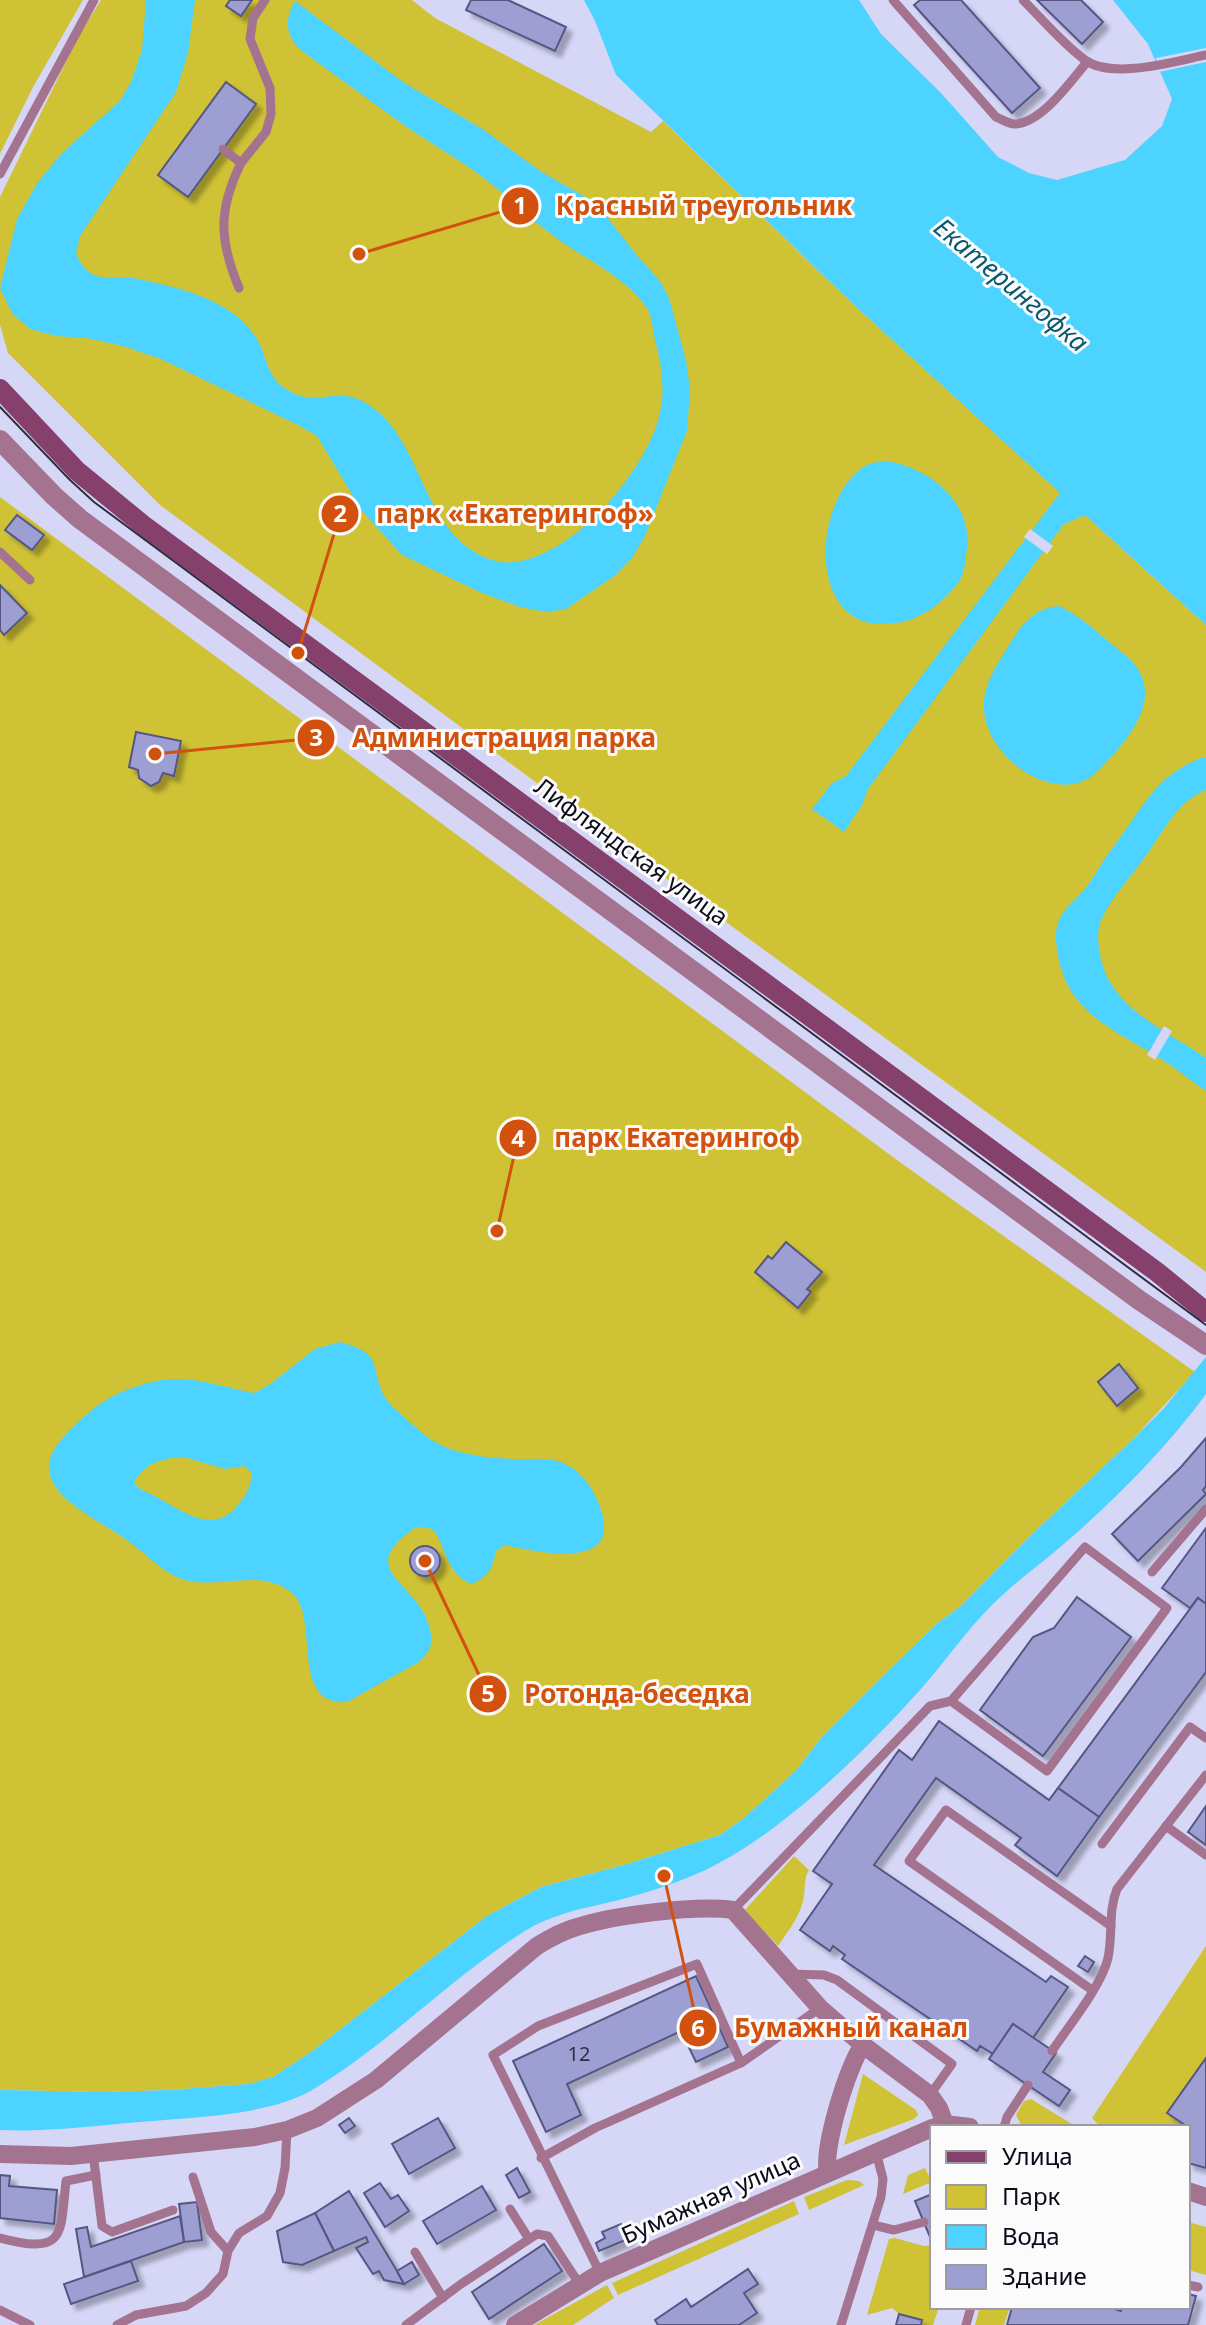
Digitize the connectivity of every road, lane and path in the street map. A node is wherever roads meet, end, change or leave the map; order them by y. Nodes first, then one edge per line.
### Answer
1 (94, 0) edge
2 (265, 0) edge
3 (893, 0) edge
4 (1023, 0) edge
5 (1206, 55) edge
6 (1087, 62) junction
7 (223, 149) dead end
8 (241, 163) junction
9 (0, 174) edge
10 (239, 288) dead end
11 (0, 389) edge
12 (0, 440) edge
13 (0, 552) edge
14 (30, 580) dead end
15 (1206, 1312) edge
16 (1203, 1342) edge
17 (1206, 1509) edge
18 (1152, 1572) dead end
19 (951, 1701) junction
20 (1206, 1738) edge
21 (1206, 1775) edge
22 (1166, 1826) junction
23 (1102, 1844) dead end
24 (1206, 1855) edge
25 (733, 1910) junction
26 (1111, 1926) junction
27 (790, 1974) junction
28 (1092, 1990) junction
29 (820, 2008) junction
30 (863, 2045) junction
31 (1052, 2051) dead end
32 (741, 2063) junction
33 (1028, 2085) dead end
34 (930, 2095) junction
35 (937, 2125) edge
36 (1005, 2125) edge
37 (930, 2129) edge
38 (287, 2130) junction
39 (876, 2152) junction
40 (93, 2153) junction
41 (0, 2154) edge
42 (541, 2158) junction
43 (828, 2173) junction
44 (96, 2175) junction
45 (193, 2177) dead end
46 (510, 2209) dead end
47 (173, 2210) dead end
48 (924, 2222) dead end
49 (873, 2225) junction
50 (0, 2238) edge
51 (529, 2239) junction
52 (228, 2251) junction
53 (415, 2252) dead end
54 (600, 2273) junction
55 (580, 2285) junction
56 (443, 2298) junction
57 (0, 2310) edge
58 (30, 2325) edge
59 (117, 2325) edge
60 (406, 2325) edge
61 (515, 2325) edge
62 (841, 2325) edge

1 - 9 lane
2 - 8 lane
3 - 6 lane
4 - 6 lane
5 - 6 lane
7 - 8 lane
8 - 10 lane
11 - 15 main road, Лифляндская улица
12 - 16 street
13 - 14 lane
17 - 18 lane
19 - 19 lane
19 - 25 lane
20 - 23 lane
21 - 22 lane
22 - 24 lane
22 - 26 lane
25 - 27 street
25 - 38 street
26 - 28 lane
26 - 28 lane
27 - 29 street
27 - 34 lane
28 - 31 lane
29 - 30 street
29 - 32 lane
30 - 34 street
30 - 43 street
32 - 42 lane
32 - 42 lane
33 - 36 lane
34 - 35 street
37 - 39 street, Бумажная улица
38 - 40 street
38 - 52 lane
39 - 43 street, Бумажная улица
39 - 49 lane
40 - 41 street
40 - 44 lane
42 - 54 lane
43 - 54 street, Бумажная улица
44 - 47 lane
44 - 50 lane
45 - 52 lane
46 - 51 lane
48 - 49 lane
49 - 62 lane
51 - 55 lane
51 - 56 lane
52 - 59 lane
53 - 56 lane
54 - 55 street, Бумажная улица
55 - 61 street, Бумажная улица
56 - 60 lane
57 - 58 lane

